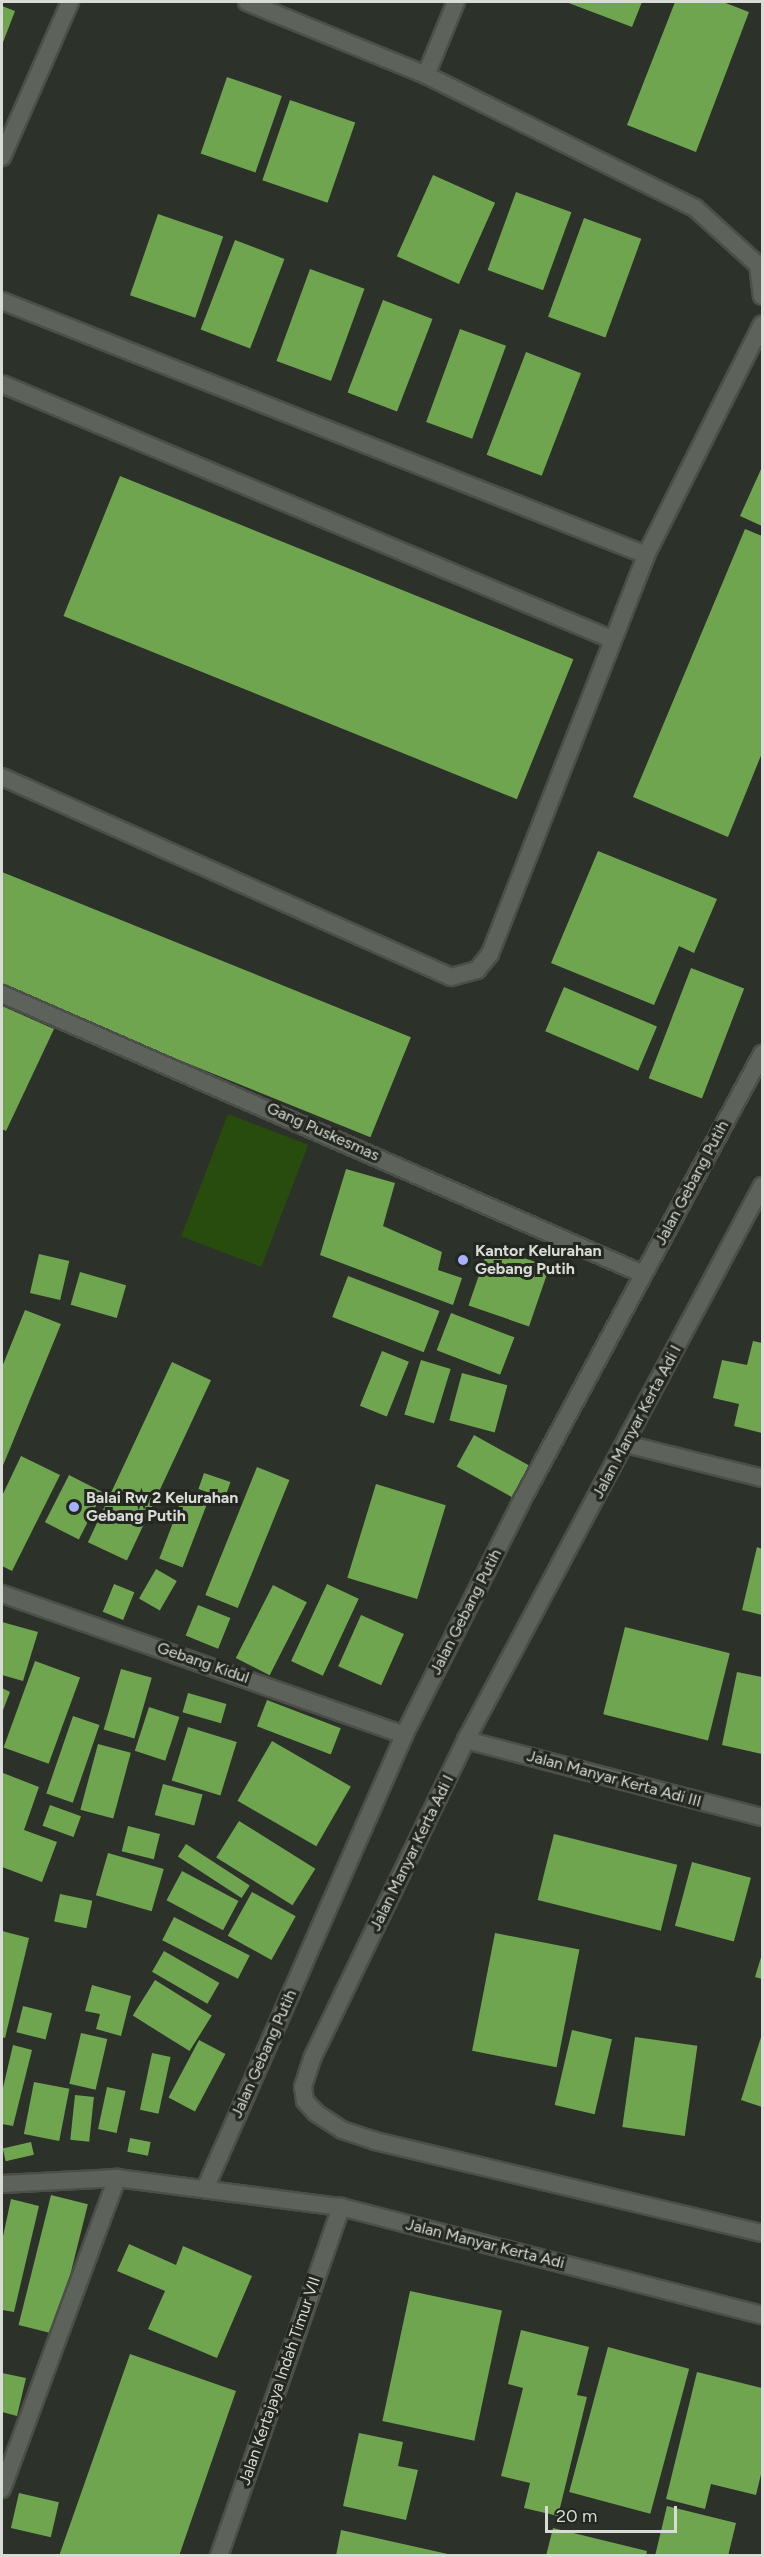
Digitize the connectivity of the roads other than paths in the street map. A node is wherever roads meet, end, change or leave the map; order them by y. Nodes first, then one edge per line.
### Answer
1 (70, 2) edge
2 (247, 2) edge
3 (456, 2) edge
4 (426, 75) junction
5 (2, 157) edge
6 (762, 296) edge
7 (2, 301) edge
8 (762, 324) edge
9 (2, 384) edge
10 (646, 555) junction
11 (611, 639) junction
12 (2, 777) edge
13 (2, 994) edge
14 (762, 1054) edge
15 (762, 1186) edge
16 (643, 1274) junction
17 (626, 1444) junction
18 (762, 1478) edge
19 (2, 1594) edge
20 (404, 1735) junction
21 (466, 1740) junction
22 (762, 1817) edge
23 (117, 2178) junction
24 (2, 2184) edge
25 (205, 2189) junction
26 (341, 2208) junction
27 (762, 2233) edge
28 (762, 2315) edge
29 (2, 2488) edge
30 (219, 2556) edge

1 - 5 street
2 - 4 street
3 - 4 street
4 - 6 street
7 - 10 street
8 - 10 street
9 - 11 street
10 - 11 street
11 - 12 street
13 - 16 street, Gang Puskesmas
14 - 16 street, Jalan Gebang Putih
15 - 17 street, Jalan Manyar Kerta Adi I
16 - 20 street, Jalan Gebang Putih
17 - 18 street
17 - 21 street, Jalan Manyar Kerta Adi I
19 - 20 street, Gebang Kidul
20 - 25 street, Jalan Gebang Putih
21 - 22 street, Jalan Manyar Kerta Adi III
21 - 27 street, Jalan Manyar Kerta Adi I
23 - 24 street, Jalan Manyar Kerta Adi
23 - 25 street, Jalan Manyar Kerta Adi
23 - 29 street
25 - 26 street, Jalan Manyar Kerta Adi
26 - 28 street, Jalan Manyar Kerta Adi
26 - 30 street, Jalan Kertajaya Indah Timur VII

